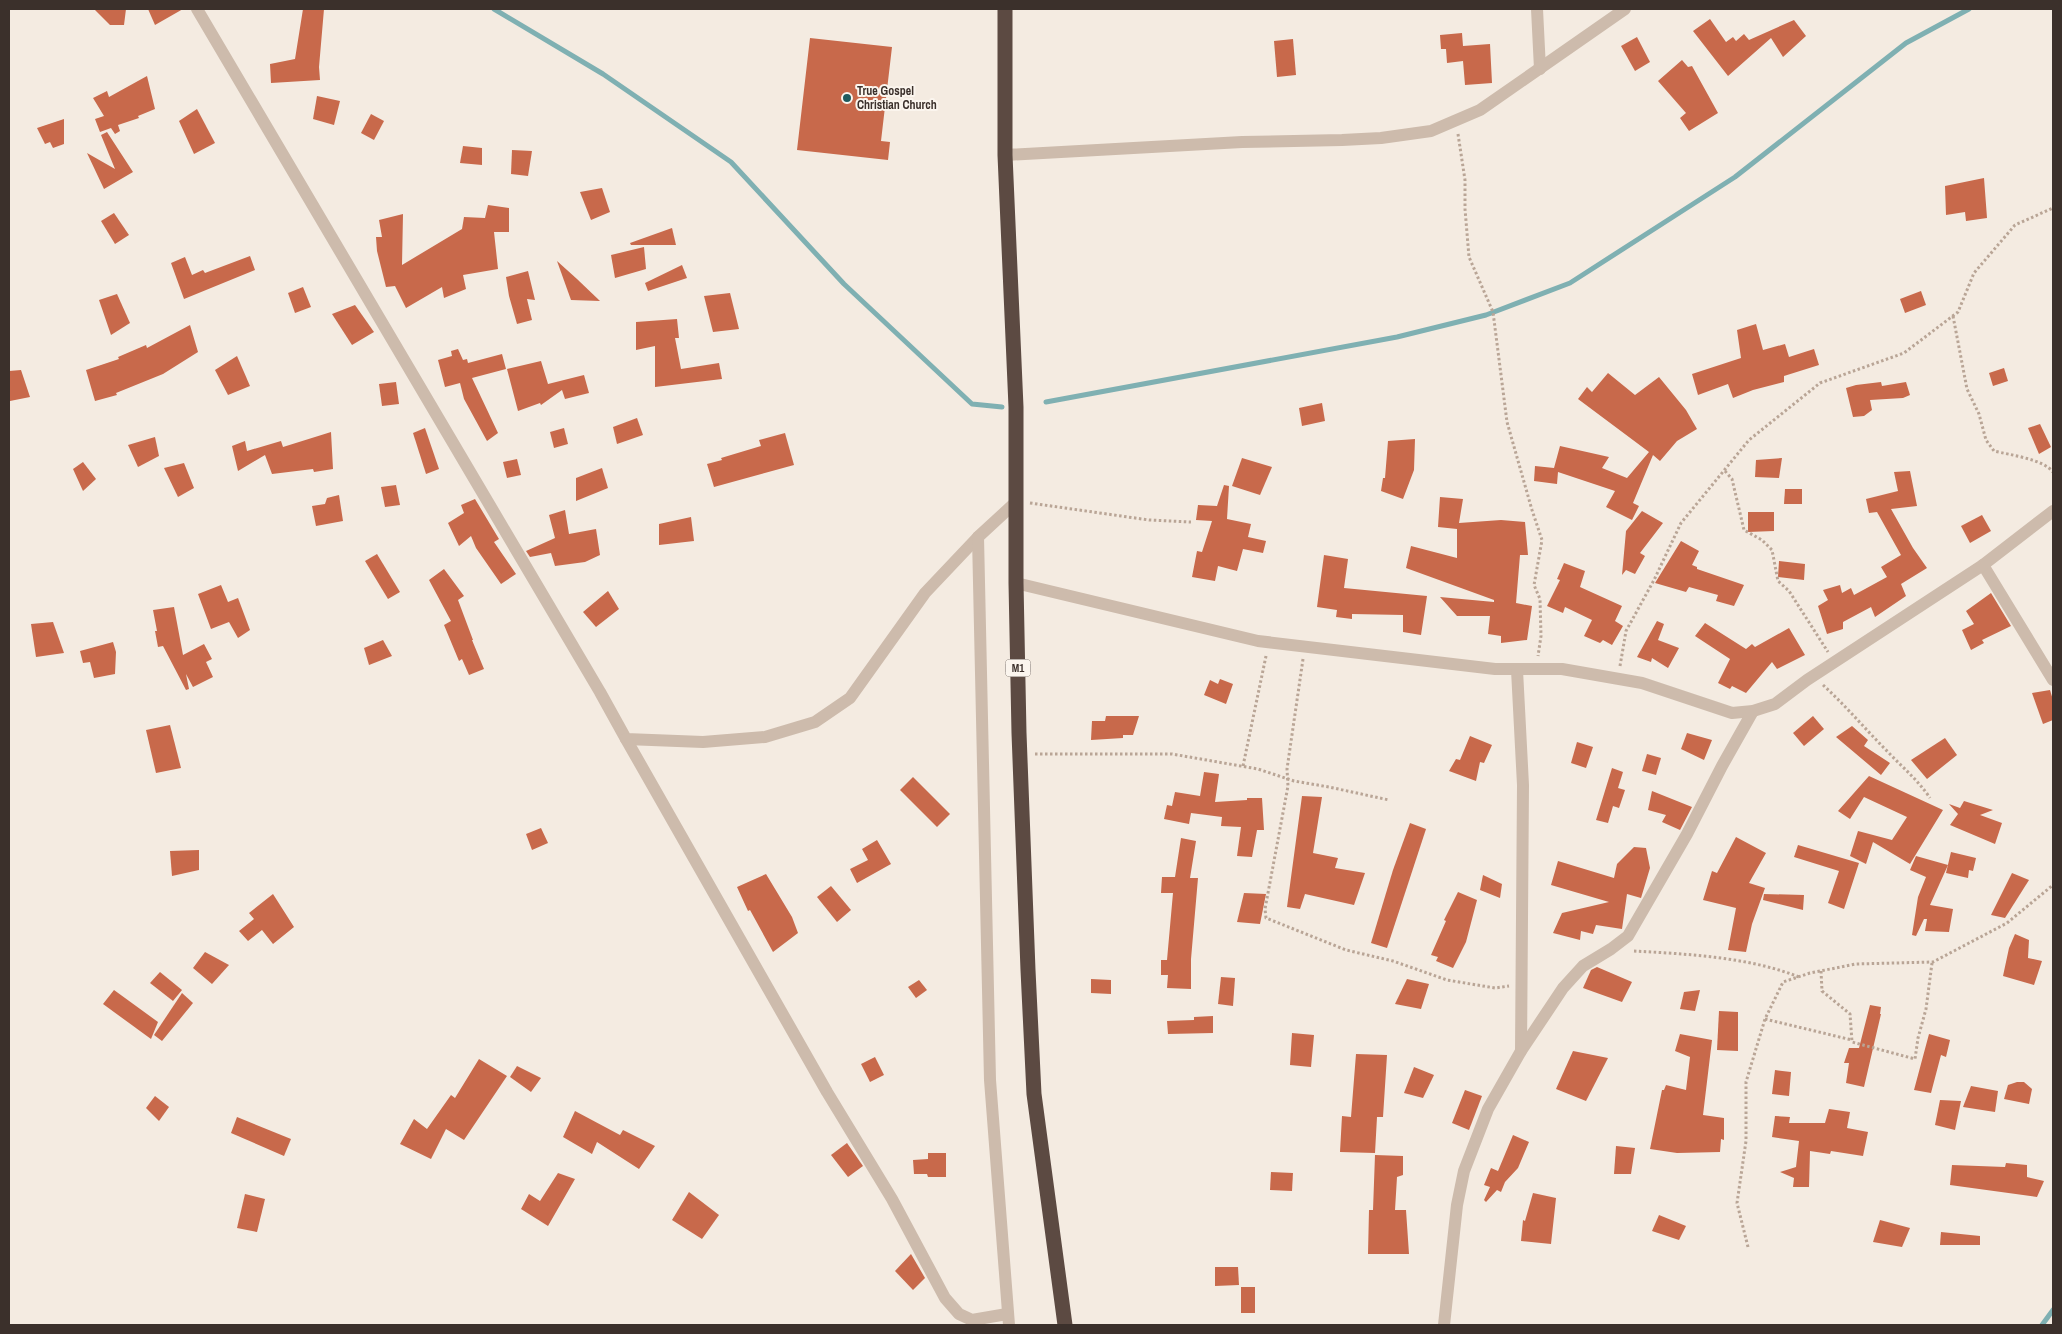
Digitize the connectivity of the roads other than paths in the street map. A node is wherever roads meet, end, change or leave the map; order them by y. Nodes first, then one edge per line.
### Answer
1 (197, 9) edge
2 (1005, 9) edge
3 (1537, 9) edge
4 (1625, 9) edge
5 (1540, 69) junction
6 (1005, 155) junction
7 (1016, 502) junction
8 (2053, 511) edge
9 (978, 537) junction
10 (1983, 565) junction
11 (1016, 583) junction
12 (1518, 670) junction
13 (2053, 680) edge
14 (1753, 711) junction
15 (626, 740) junction
16 (1521, 1051) junction
17 (1008, 1319) edge
18 (1065, 1325) edge
19 (1444, 1325) edge

1 - 15 street
2 - 6 highway, M1
3 - 5 street
4 - 5 street
5 - 6 street
6 - 7 highway, M1
7 - 9 street
7 - 11 highway, M1
8 - 10 street
9 - 15 street
9 - 17 street
10 - 13 street
10 - 14 street
11 - 12 street
11 - 18 highway, M1
12 - 14 street
12 - 16 street
14 - 16 street
15 - 17 street
16 - 19 street

